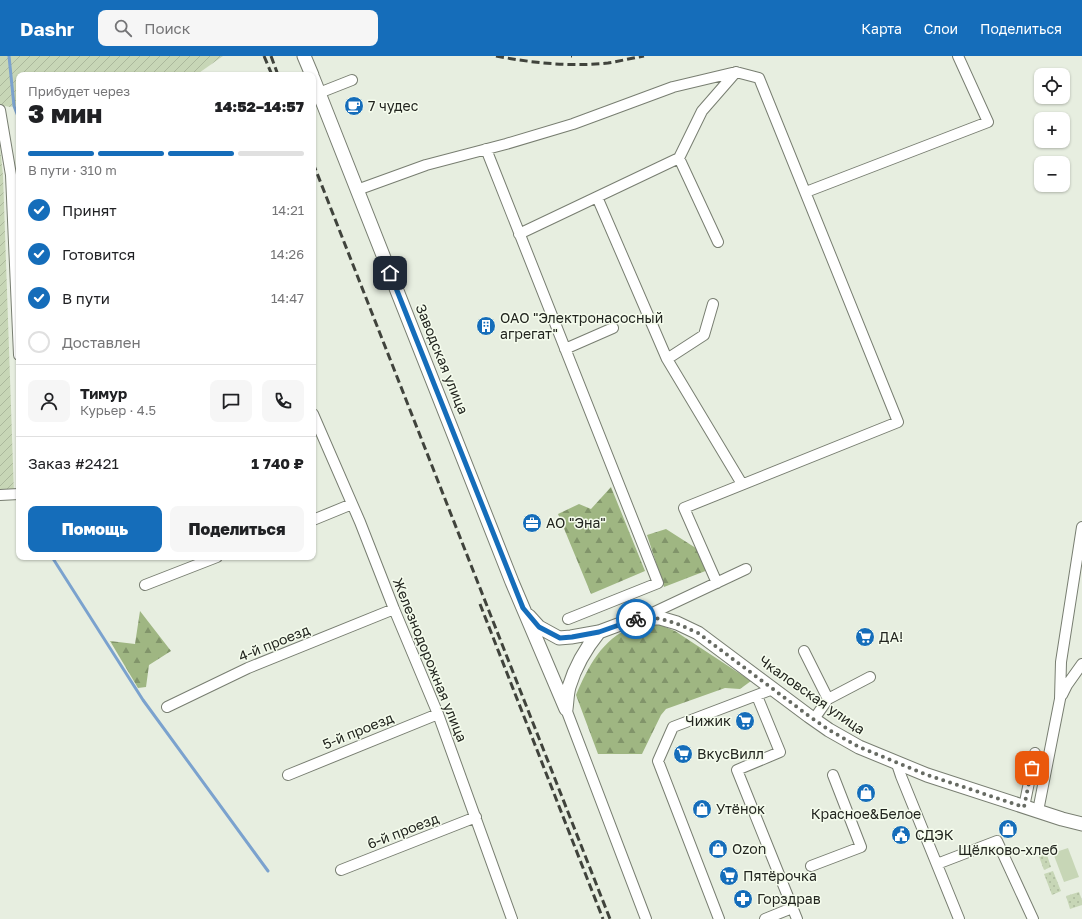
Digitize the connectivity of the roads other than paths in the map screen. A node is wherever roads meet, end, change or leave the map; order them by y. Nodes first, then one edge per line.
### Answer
1 (304, 56) edge
2 (958, 56) edge
3 (311, 72) edge
4 (736, 72) junction
5 (352, 80) dead end
6 (316, 86) edge
7 (319, 93) junction
8 (0, 110) edge
9 (486, 149) junction
10 (679, 158) junction
11 (357, 190) junction
12 (806, 192) junction
13 (597, 197) junction
14 (519, 234) junction
15 (718, 242) dead end
16 (16, 295) edge
17 (713, 304) dead end
18 (613, 328) dead end
19 (565, 350) junction
20 (667, 359) junction
21 (316, 421) edge
22 (742, 484) junction
23 (16, 494) edge
24 (0, 495) edge
25 (352, 504) junction
26 (316, 519) edge
27 (1082, 527) edge
28 (209, 560) edge
29 (746, 569) dead end
30 (717, 583) junction
31 (144, 586) dead end
32 (523, 608) junction
33 (394, 609) junction
34 (643, 618) junction
35 (568, 619) dead end
36 (599, 632) junction
37 (561, 638) junction
38 (804, 651) dead end
39 (547, 664) junction
40 (579, 664) junction
41 (1082, 664) edge
42 (870, 677) dead end
43 (773, 689) junction
44 (757, 696) junction
45 (828, 699) junction
46 (1060, 699) junction
47 (167, 706) dead end
48 (566, 709) junction
49 (438, 714) junction
50 (814, 719) junction
51 (1035, 753) dead end
52 (897, 764) junction
53 (288, 775) dead end
54 (833, 775) dead end
55 (1024, 807) junction
56 (1038, 811) junction
57 (476, 817) junction
58 (1082, 824) edge
59 (937, 864) junction
60 (811, 866) dead end
61 (341, 870) dead end
62 (792, 908) junction
63 (512, 919) edge
64 (646, 919) edge
65 (720, 919) edge
66 (765, 919) edge
67 (797, 919) edge
68 (959, 919) edge
69 (1033, 919) edge

1 - 3 main road
2 - 12 street
4 - 9 street
4 - 10 street
4 - 12 street
5 - 7 street
6 - 7 main road, Заводская улица
7 - 11 main road, Заводская улица
8 - 16 street
9 - 11 street
9 - 14 street
10 - 13 street
10 - 15 street
11 - 32 main road, Заводская улица
12 - 22 street
13 - 14 street
13 - 20 street
14 - 19 street
17 - 20 street
18 - 19 street
19 - 35 street
20 - 22 street
21 - 25 street, Железнодорожная улица
22 - 30 street
23 - 24 street
25 - 26 street
25 - 33 street, Железнодорожная улица
27 - 46 street
28 - 31 street
29 - 30 street
30 - 34 street
32 - 37 main road
32 - 39 main road, Заводская улица
33 - 47 street, 4-й проезд
33 - 49 street, Железнодорожная улица
34 - 36 main road, Чкаловская улица
34 - 43 main road, Чкаловская улица
36 - 37 main road, Чкаловская улица
36 - 40 main road
37 - 39 main road
37 - 40 main road
38 - 45 street
39 - 40 main road
39 - 48 main road, Заводская улица
40 - 48 main road
41 - 46 street
42 - 45 street
43 - 44 street
43 - 50 main road, Чкаловская улица
44 - 62 street
44 - 65 street
45 - 50 street
46 - 56 street
48 - 64 street
49 - 53 street, 5-й проезд
49 - 57 street, Железнодорожная улица
50 - 52 main road, Чкаловская улица
51 - 55 street
52 - 55 main road, Чкаловская улица
52 - 59 street
54 - 60 street
55 - 56 main road, Чкаловская улица
56 - 58 main road, Чкаловская улица
57 - 61 street, 6-й проезд
57 - 63 street, Железнодорожная улица
59 - 68 street
59 - 69 street
62 - 66 street
62 - 67 street

